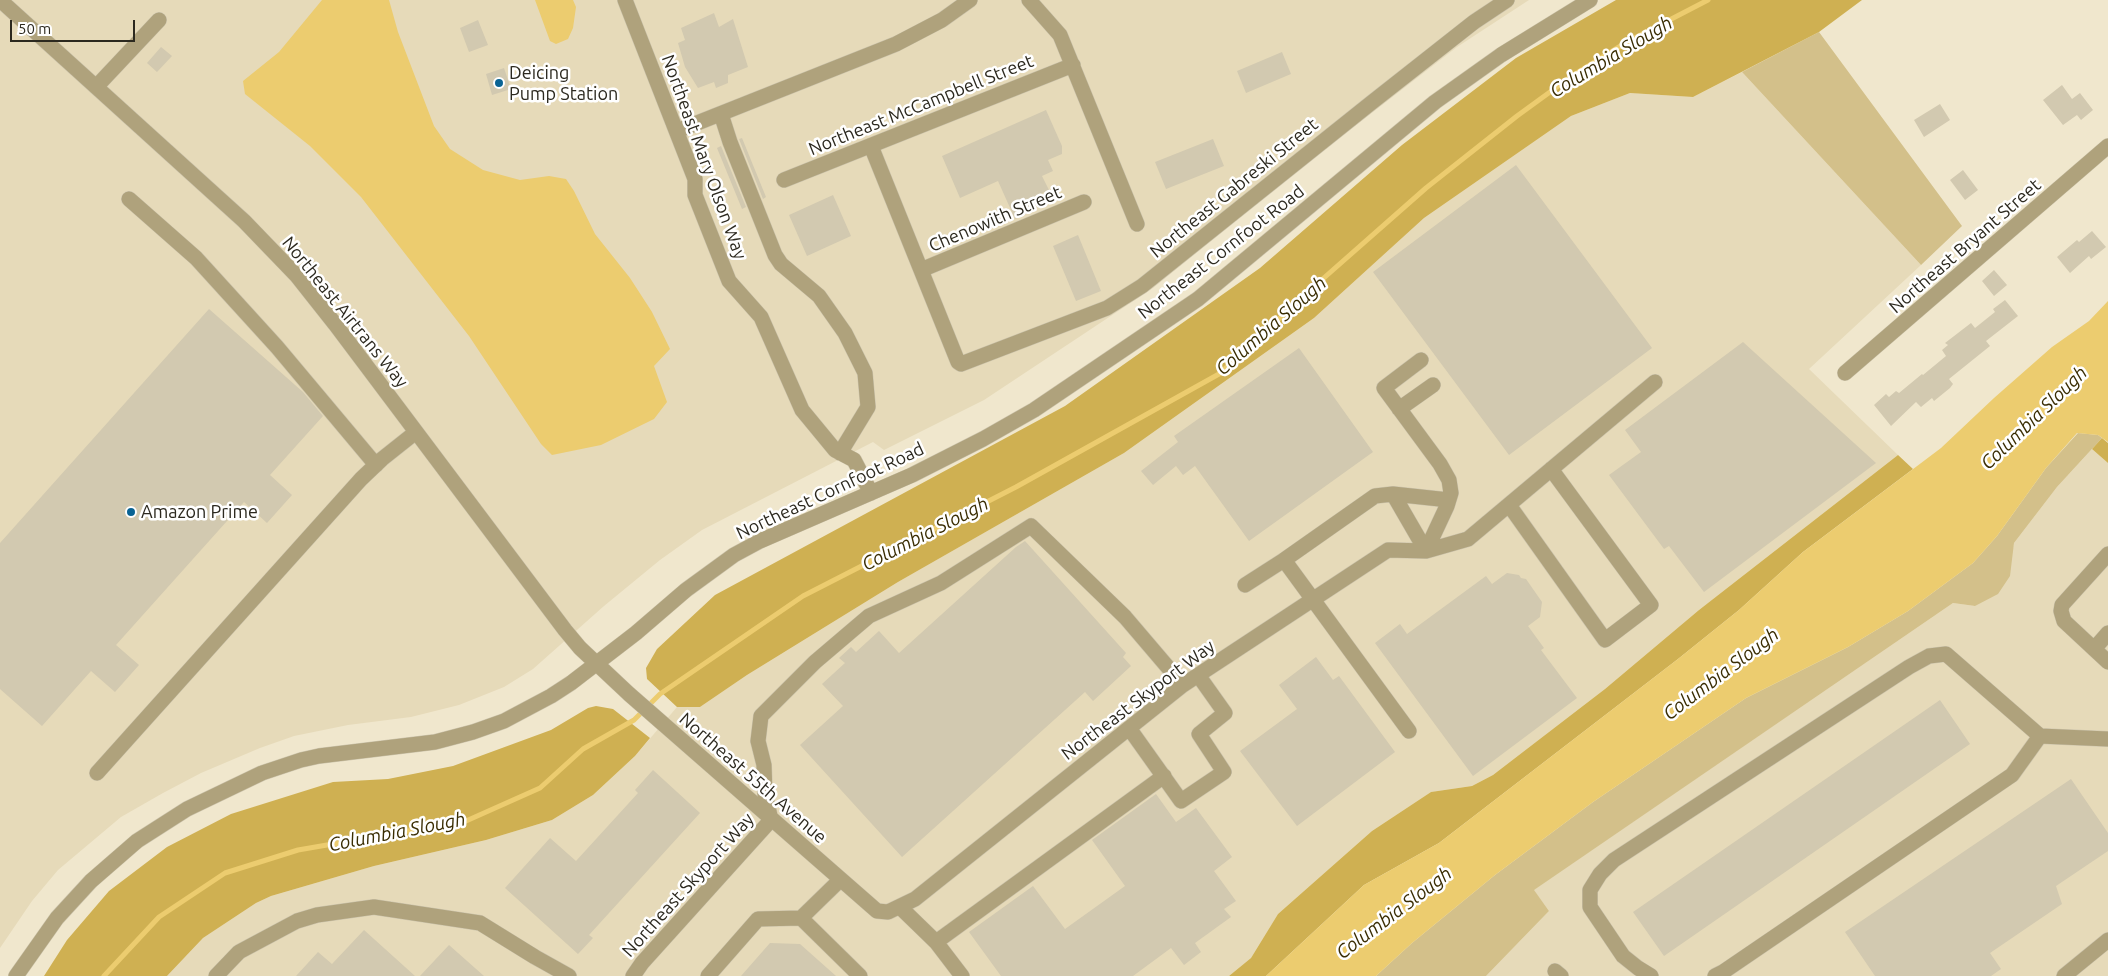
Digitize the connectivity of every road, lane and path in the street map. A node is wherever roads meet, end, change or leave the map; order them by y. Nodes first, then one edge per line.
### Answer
1 (0, 0) edge
2 (625, 0) edge
3 (970, 0) edge
4 (1029, 0) edge
5 (1507, 0) edge
6 (1590, 0) edge
7 (159, 20) dead end
8 (1073, 65) junction
9 (96, 87) junction
10 (721, 114) junction
11 (677, 131) junction
12 (871, 146) junction
13 (2108, 146) edge
14 (784, 180) dead end
15 (129, 199) dead end
16 (1084, 202) dead end
17 (1137, 224) dead end
18 (921, 270) junction
19 (1421, 360) dead end
20 (1845, 373) dead end
21 (1655, 382) dead end
22 (1433, 385) dead end
23 (1399, 409) junction
24 (416, 432) junction
25 (840, 453) junction
26 (376, 465) junction
27 (1551, 469) junction
28 (871, 493) junction
29 (1393, 494) junction
30 (1449, 500) junction
31 (1509, 505) junction
32 (1426, 551) junction
33 (2108, 554) edge
34 (1284, 560) junction
35 (1245, 585) dead end
36 (1312, 600) junction
37 (2108, 633) edge
38 (2094, 649) junction
39 (2108, 662) edge
40 (597, 664) junction
41 (1198, 675) junction
42 (1183, 685) junction
43 (1129, 728) junction
44 (1409, 731) dead end
45 (2040, 736) junction
46 (2108, 739) edge
47 (97, 773) dead end
48 (1164, 776) junction
49 (771, 820) junction
50 (840, 880) junction
51 (894, 909) junction
52 (801, 918) junction
53 (2108, 940) edge
54 (936, 942) junction
55 (16, 976) edge
56 (216, 976) edge
57 (569, 976) edge
58 (633, 976) edge
59 (708, 976) edge
60 (860, 976) edge
61 (962, 976) edge
62 (1651, 976) edge
63 (1715, 976) edge
64 (2064, 976) edge

1 - 9 street, Northeast Airtrans Way
2 - 11 street, Northeast Mary Olson Way
3 - 10 street
4 - 8 street
5 - 18 street, Northeast Gabreski Street
6 - 28 street, Northeast Cornfoot Road
7 - 9 street
8 - 12 street, Northeast McCampbell Street
8 - 17 street
9 - 24 street, Northeast Airtrans Way
10 - 11 street
10 - 25 street
11 - 25 street, Northeast Mary Olson Way
12 - 14 street, Northeast McCampbell Street
12 - 18 street
13 - 20 street, Northeast Bryant Street
15 - 26 street
16 - 18 street, Chenowith Street
19 - 23 street
21 - 27 street, Northeast Skyport Way
22 - 23 street
23 - 30 street
24 - 26 street
24 - 40 street, Northeast Airtrans Way
25 - 28 street, Northeast Mary Olson Way
26 - 47 street
27 - 31 street, Northeast Skyport Way
27 - 31 street
28 - 40 street, Northeast Cornfoot Road
29 - 30 street
29 - 32 street
29 - 34 street
30 - 32 street
31 - 32 street, Northeast Skyport Way
32 - 36 street, Northeast Skyport Way
33 - 38 street
34 - 35 street
34 - 36 street
36 - 41 street, Northeast Skyport Way
36 - 44 street
37 - 38 street
38 - 39 street
40 - 49 street, Northeast 55th Avenue
40 - 55 street, Northeast Cornfoot Road
41 - 42 street, Northeast Skyport Way
41 - 48 street
42 - 43 street, Northeast Skyport Way
42 - 49 street
43 - 48 street
43 - 51 street, Northeast Skyport Way
45 - 46 street
45 - 62 street
45 - 63 street
48 - 54 street
49 - 50 street, Northeast 55th Avenue
49 - 58 street, Northeast Skyport Way
50 - 51 street, Northeast 55th Avenue
50 - 52 street
51 - 54 street
52 - 59 street
52 - 60 street
53 - 64 street
54 - 61 street
56 - 57 street

